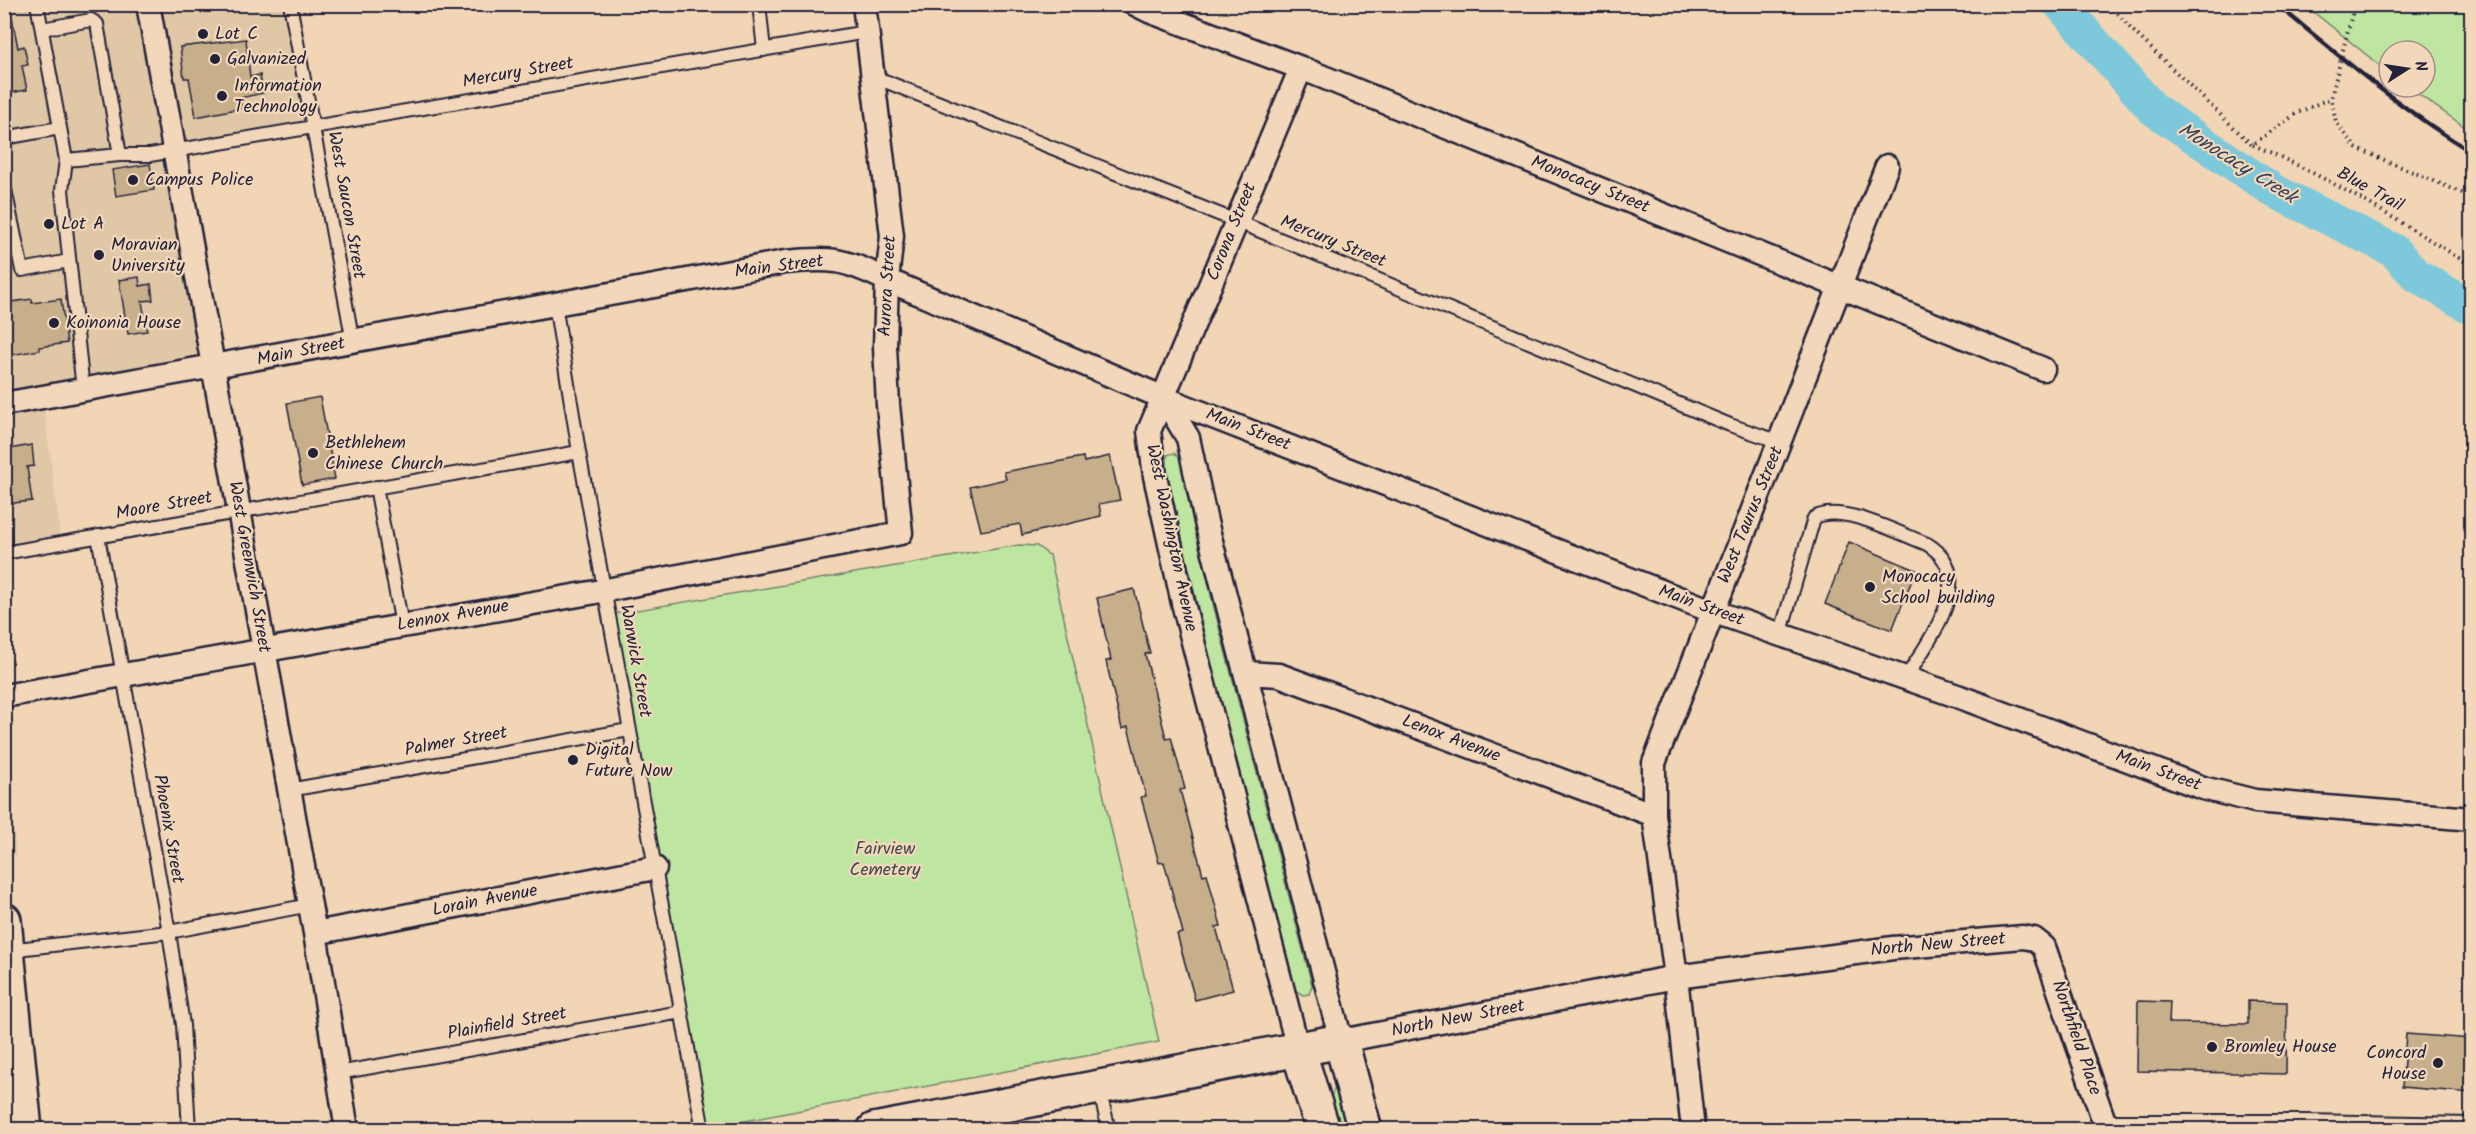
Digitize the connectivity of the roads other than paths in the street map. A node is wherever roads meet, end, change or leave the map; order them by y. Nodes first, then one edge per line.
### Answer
1 (37, 4) edge
2 (148, 4) edge
3 (290, 4) edge
4 (759, 4) edge
5 (864, 4) edge
6 (1145, 7) edge
7 (42, 29) junction
8 (866, 32) junction
9 (764, 50) junction
10 (1301, 68) junction
11 (872, 76) junction
12 (313, 126) junction
13 (60, 128) junction
14 (4, 138) edge
15 (176, 150) junction
16 (120, 155) junction
17 (66, 160) junction
18 (1887, 166) dead end
19 (4, 185) edge
20 (1236, 221) junction
21 (69, 261) junction
22 (887, 280) junction
23 (1840, 285) junction
24 (555, 304) junction
25 (353, 342) junction
26 (213, 368) junction
27 (2043, 369) dead end
28 (82, 390) junction
29 (1164, 398) junction
30 (4, 404) edge
31 (1780, 442) junction
32 (579, 452) junction
33 (376, 487) junction
34 (240, 511) junction
35 (901, 533) joint
36 (98, 536) junction
37 (4, 553) edge
38 (604, 590) junction
39 (1712, 611) junction
40 (402, 625) junction
41 (1780, 635) junction
42 (264, 649) junction
43 (1246, 673) junction
44 (122, 675) junction
45 (1906, 678) junction
46 (4, 696) edge
47 (629, 730) junction
48 (289, 790) junction
49 (1654, 815) junction
50 (2472, 819) edge
51 (655, 868) junction
52 (310, 904) junction
53 (169, 932) junction
54 (315, 933) junction
55 (6, 935) edge
56 (2044, 947) joint
57 (1676, 977) junction
58 (7, 985) edge
59 (681, 1012) junction
60 (1341, 1041) junction
61 (1298, 1049) junction
62 (338, 1073) junction
63 (1098, 1087) junction
64 (2472, 1124) edge
65 (2105, 1125) edge
66 (20, 1129) edge
67 (189, 1130) edge
68 (347, 1130) edge
69 (703, 1130) edge
70 (874, 1130) edge
71 (1109, 1130) edge
72 (1323, 1130) edge
73 (1365, 1130) edge
74 (1693, 1130) edge

1 - 7 lane
2 - 15 street, West Greenwich Street
3 - 12 lane, West Saucon Street
4 - 9 lane
5 - 8 street, Aurora Street
6 - 10 street, Monocacy Street
7 - 13 lane
7 - 16 lane
8 - 9 lane, Mercury Street
8 - 11 street, Aurora Street
9 - 12 lane, Mercury Street
10 - 20 street, Corona Street
10 - 23 street, Monocacy Street
11 - 20 lane, Mercury Street
11 - 22 street, Aurora Street
12 - 15 lane, Mercury Street
12 - 25 lane, West Saucon Street
13 - 14 lane
13 - 17 lane
15 - 16 lane, Mercury Street
15 - 26 street, West Greenwich Street
16 - 17 lane, Mercury Street
17 - 21 lane
18 - 23 street, West Taurus Street
19 - 21 lane
20 - 29 street, Corona Street
20 - 31 lane, Mercury Street
21 - 28 lane
22 - 24 street, Main Street
22 - 29 street, Main Street
22 - 35 street, Aurora Street
23 - 27 street, Monocacy Street
23 - 31 street, West Taurus Street
24 - 25 street, Main Street
24 - 32 lane, Warwick Street
25 - 26 street, Main Street
26 - 28 street, Main Street
26 - 34 street, West Greenwich Street
28 - 30 street, Main Street
29 - 39 street, Main Street
29 - 43 street, West Washington Avenue
29 - 61 street, West Washington Avenue
31 - 39 street, West Taurus Street
32 - 33 lane, Moore Street
32 - 38 lane, Warwick Street
33 - 34 lane, Moore Street
33 - 40 lane
34 - 36 lane, Moore Street
34 - 42 street, West Greenwich Street
35 - 38 street, Lennox Avenue
36 - 37 lane, Moore Street
36 - 44 lane, Phoenix Street
38 - 40 street, Lennox Avenue
38 - 47 lane, Warwick Street
39 - 41 street, Main Street
39 - 49 street, West Taurus Street
40 - 42 street, Lennox Avenue
41 - 45 street, Main Street
41 - 45 lane
42 - 44 street, Lennox Avenue
42 - 48 street, West Greenwich Street
43 - 49 street, Lenox Avenue
43 - 60 street, West Washington Avenue
44 - 46 street, Lennox Avenue
44 - 53 lane, Phoenix Street
45 - 50 street, Main Street
47 - 48 lane, Palmer Street
47 - 51 lane, Warwick Street
48 - 52 street, West Greenwich Street
49 - 57 street, West Taurus Street
51 - 54 street, Lorain Avenue
51 - 59 lane, Warwick Street
52 - 53 lane
52 - 54 street, West Greenwich Street
53 - 55 lane
53 - 67 lane, Phoenix Street
54 - 62 street, West Greenwich Street
55 - 58 street
56 - 57 street, North New Street
56 - 65 street, Northfield Place
57 - 60 street, North New Street
57 - 74 street, West Taurus Street
58 - 66 street
59 - 62 lane, Plainfield Street
59 - 69 lane, Warwick Street
60 - 61 street, North New Street
60 - 73 street
61 - 63 street, North New Street
61 - 72 street
62 - 68 street, West Greenwich Street
63 - 70 street, North New Street
63 - 71 lane
64 - 65 lane

